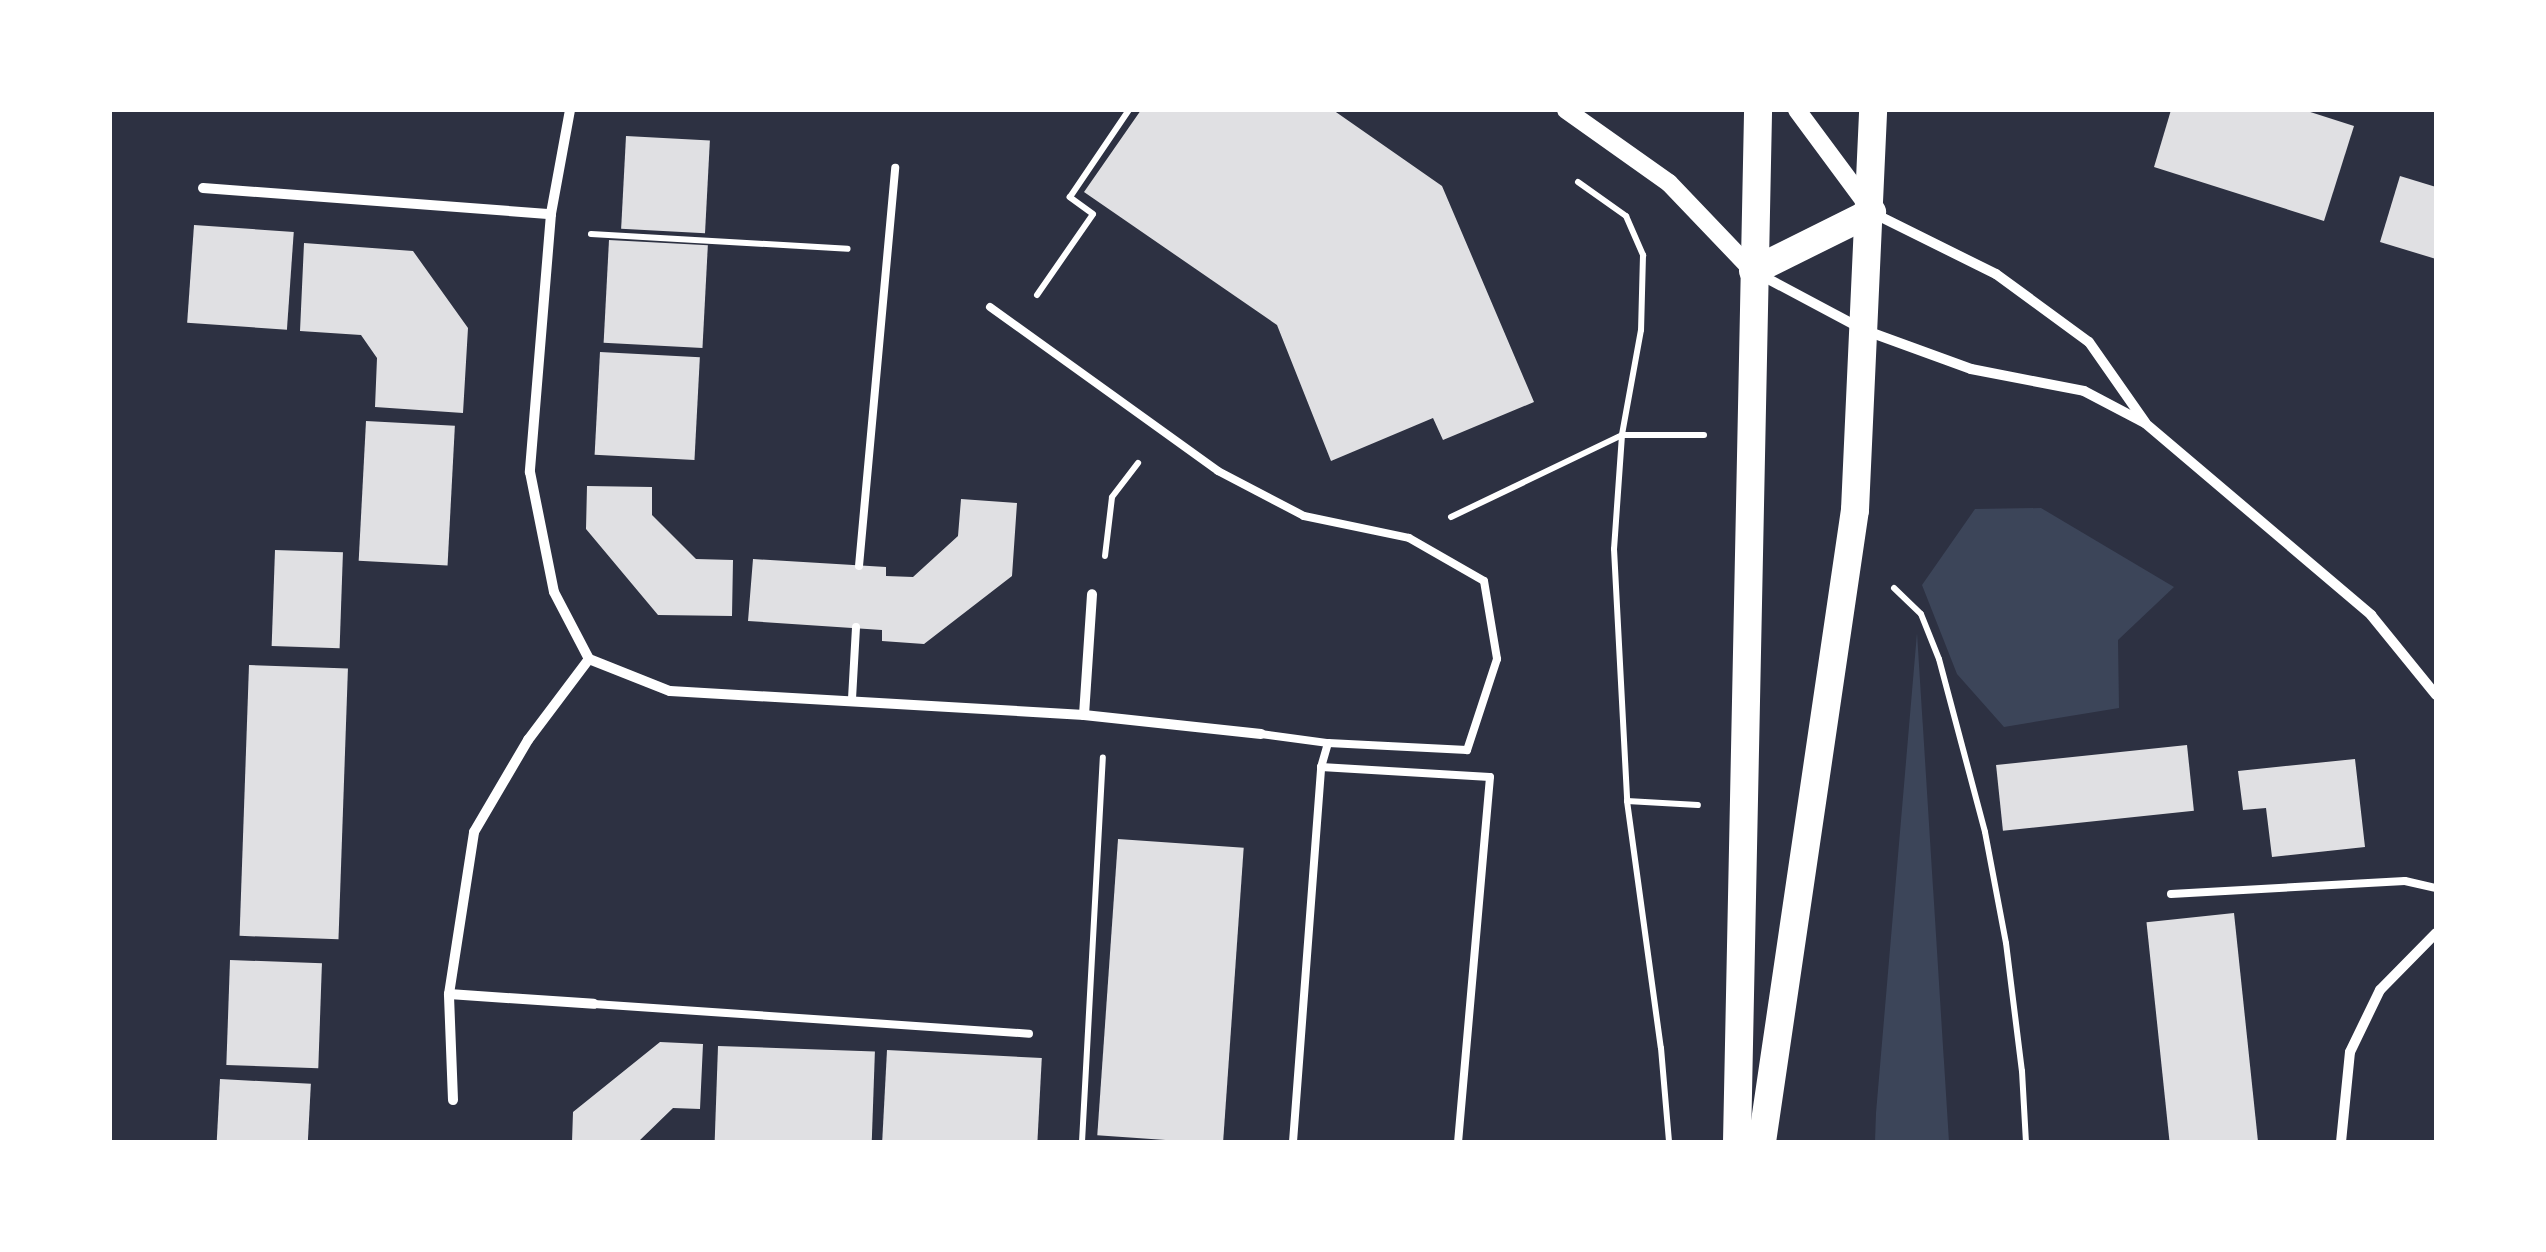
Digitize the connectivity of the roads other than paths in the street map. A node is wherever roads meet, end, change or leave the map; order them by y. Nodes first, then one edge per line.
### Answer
1 (570, 110) edge
2 (1566, 110) edge
3 (1758, 110) edge
4 (1797, 110) edge
5 (1873, 110) edge
6 (895, 168) dead end
7 (203, 188) dead end
8 (1872, 212) junction
9 (551, 214) junction
10 (1753, 271) junction
11 (990, 306) dead end
12 (1864, 330) junction
13 (2145, 422) junction
14 (859, 566) dead end
15 (1092, 594) road end
16 (856, 627) dead end
17 (588, 659) junction
18 (2436, 695) edge
19 (852, 699) junction
20 (1084, 715) junction
21 (1261, 734) joint
22 (1328, 743) junction
23 (1321, 767) junction
24 (2436, 888) edge
25 (2170, 894) dead end
26 (2436, 933) edge
27 (449, 994) junction
28 (594, 1004) joint
29 (1030, 1034) dead end
30 (453, 1100) dead end
31 (1293, 1142) edge
32 (1458, 1142) edge
33 (1737, 1142) edge
34 (1762, 1142) edge
35 (2341, 1142) edge

1 - 9 street
2 - 10 street
3 - 10 highway
4 - 8 street
5 - 8 highway
6 - 14 lane
7 - 9 street
8 - 10 highway
8 - 12 highway
8 - 13 street
9 - 17 street
10 - 12 street
10 - 33 highway
11 - 22 lane
12 - 13 street
12 - 34 highway
13 - 18 street
15 - 20 street
16 - 19 lane
17 - 19 street
17 - 27 street
19 - 20 street
20 - 21 street
21 - 22 lane
22 - 23 lane
23 - 31 lane
23 - 32 lane
24 - 25 lane
26 - 35 street
27 - 28 street
27 - 30 street
28 - 29 lane

